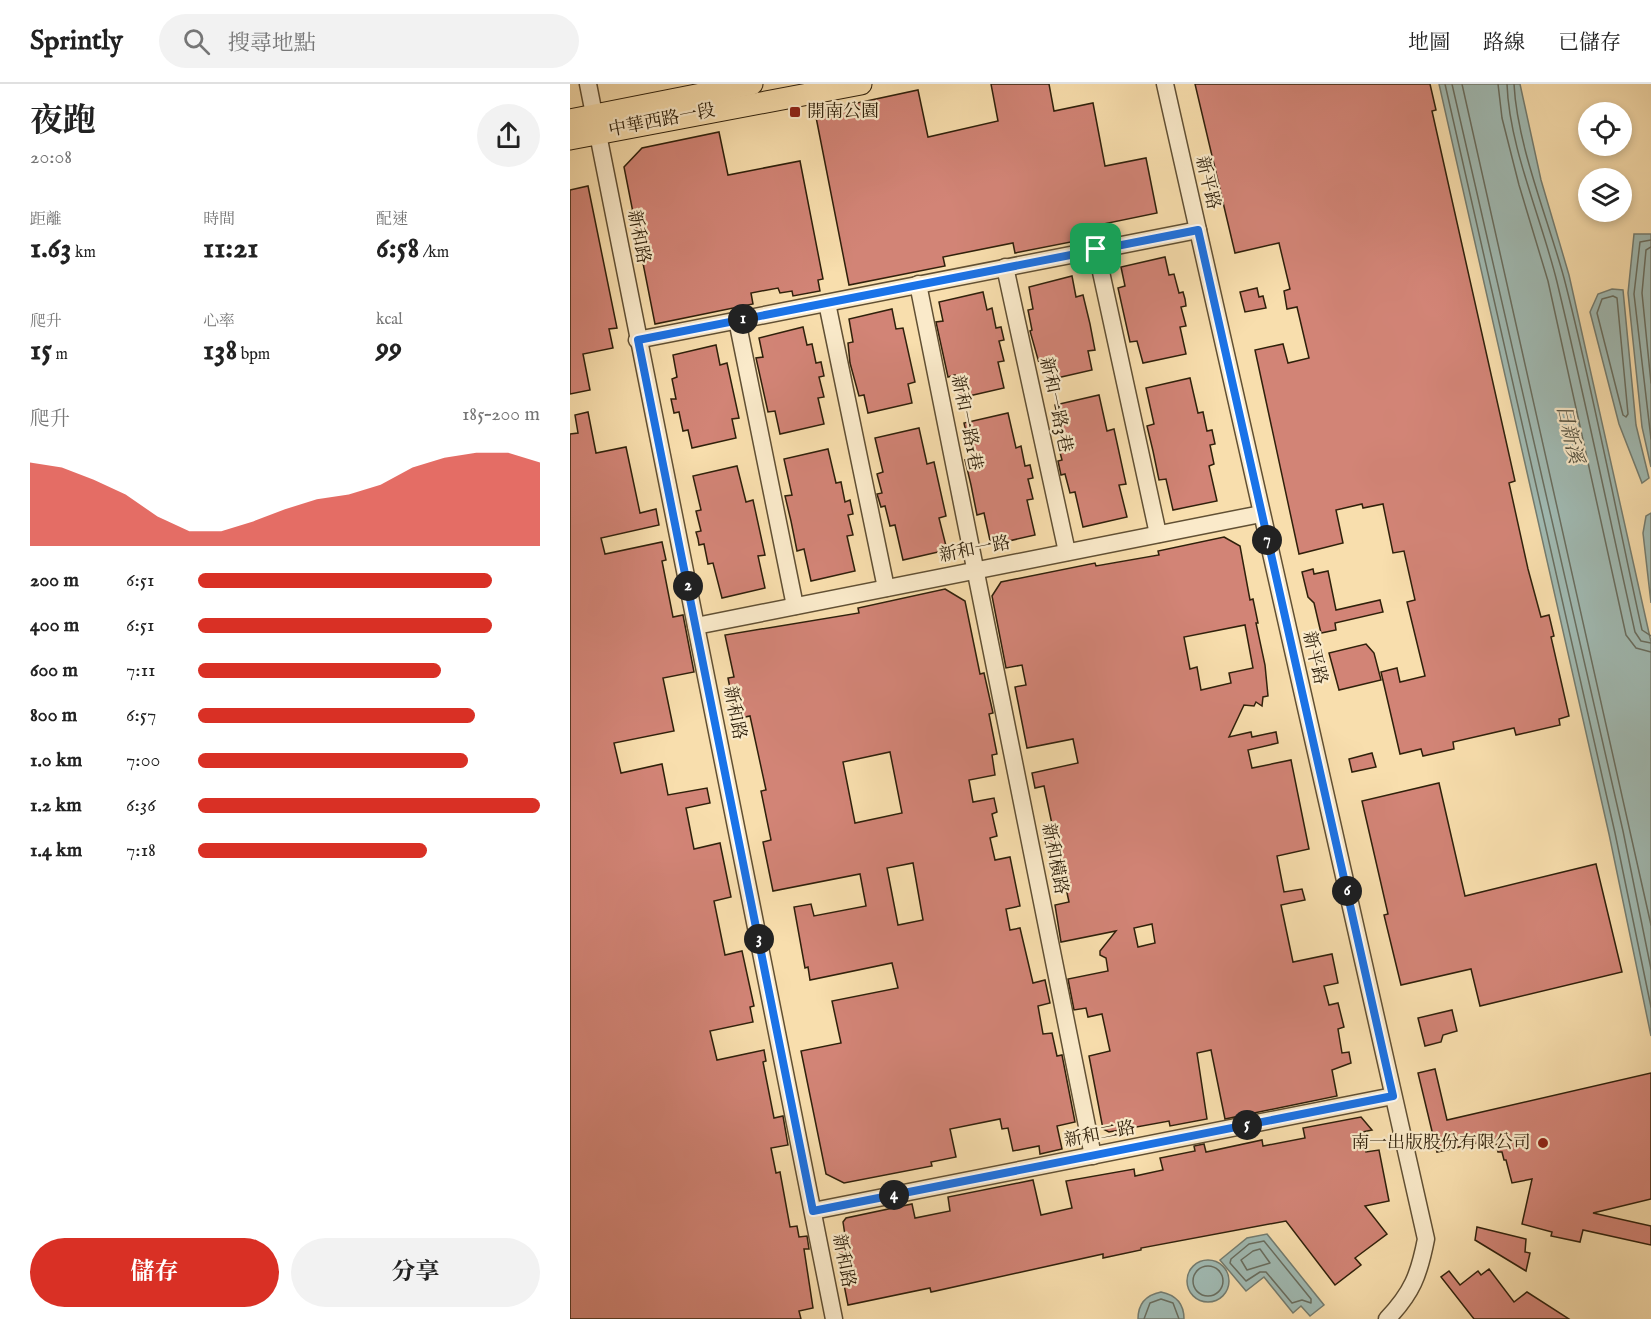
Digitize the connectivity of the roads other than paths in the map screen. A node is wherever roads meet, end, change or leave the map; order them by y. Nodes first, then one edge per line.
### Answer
1 (588, 84) edge
2 (752, 84) edge
3 (861, 84) edge
4 (1165, 84) edge
5 (678, 91) edge
6 (570, 120) edge
7 (596, 124) junction
8 (570, 139) edge
9 (1198, 230) junction
10 (1096, 249) junction
11 (1005, 267) junction
12 (918, 284) junction
13 (826, 303) junction
14 (737, 320) junction
15 (638, 340) junction
16 (1261, 513) junction
17 (1158, 534) junction
18 (1067, 552) junction
19 (976, 570) junction
20 (886, 588) junction
21 (795, 606) junction
22 (696, 626) junction
23 (1393, 1096) junction
24 (1093, 1156) junction
25 (813, 1211) junction
26 (834, 1319) edge
27 (1387, 1319) edge

1 - 7 street, 新和路
2 - 5 main road, 中華西路一段
3 - 7 main road, 中華西路一段
4 - 9 street, 新平路
5 - 7 main road, 中華西路一段
6 - 7 main road, 中華西路一段
7 - 8 main road, 中華西路一段
7 - 15 street, 新和路
9 - 10 street
9 - 16 street, 新平路
10 - 11 street
10 - 17 street
11 - 12 street
11 - 18 street, 新和一路3巷
12 - 13 street
12 - 19 street, 新和一路1巷
13 - 14 street
13 - 20 street
14 - 15 street
14 - 21 street
15 - 22 street, 新和路
16 - 17 street, 新和一路
16 - 23 street, 新平路
17 - 18 street, 新和一路
18 - 19 street, 新和一路
19 - 20 street, 新和一路
19 - 24 street, 新和橫路
20 - 21 street, 新和一路
21 - 22 street, 新和一路
22 - 25 street, 新和路
23 - 24 street, 新和二路
23 - 27 street, 新平路
24 - 25 street, 新和二路
25 - 26 street, 新和路

